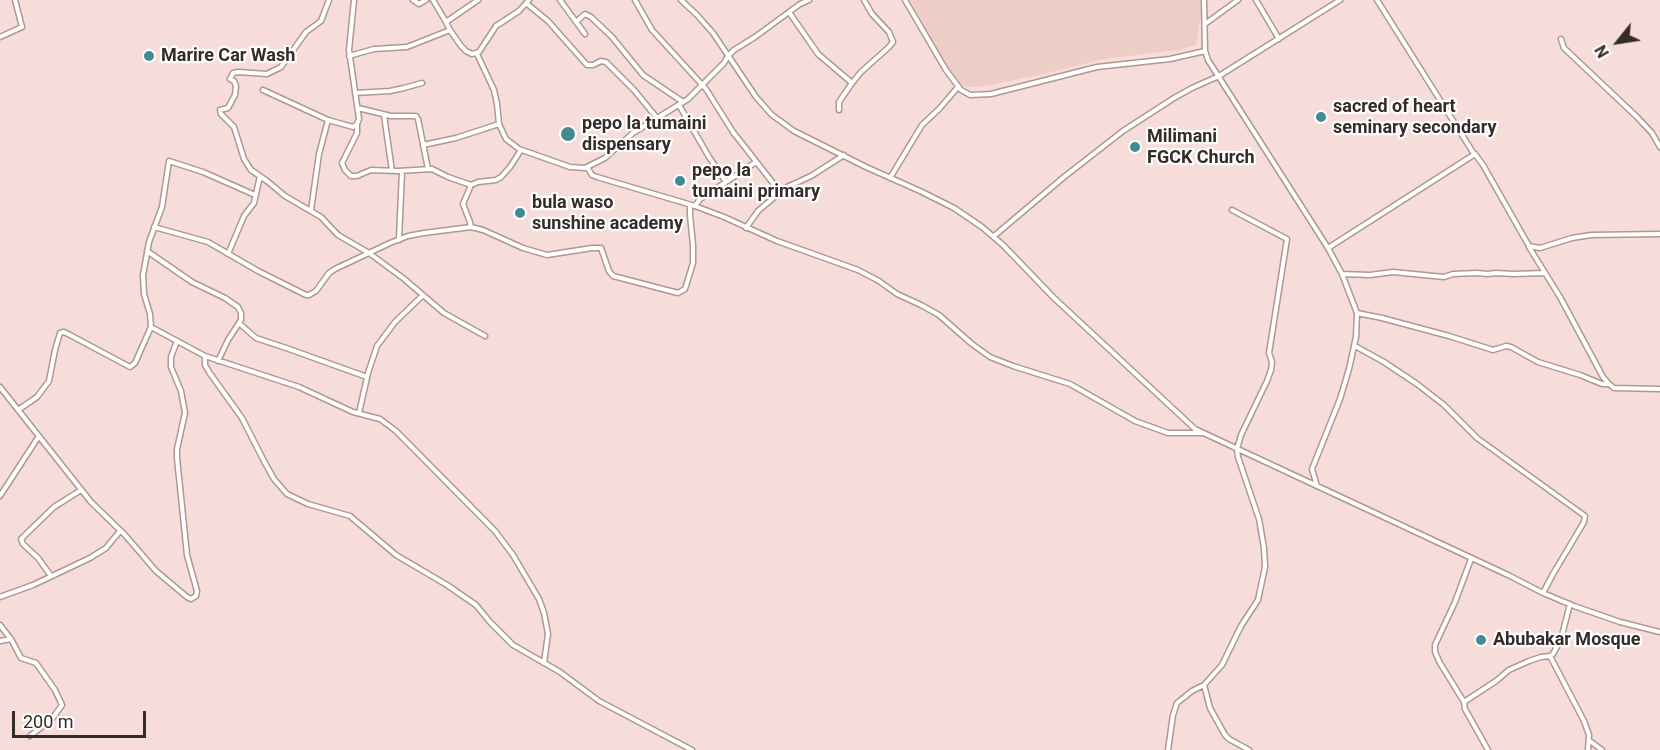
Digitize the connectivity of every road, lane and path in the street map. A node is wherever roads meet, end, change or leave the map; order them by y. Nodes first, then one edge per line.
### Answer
1 (15, 0) edge
2 (330, 0) edge
3 (354, 0) edge
4 (413, 0) edge
5 (426, 0) edge
6 (434, 0) edge
7 (477, 0) edge
8 (560, 0) edge
9 (635, 0) edge
10 (681, 0) edge
11 (809, 0) edge
12 (864, 0) edge
13 (905, 0) edge
14 (1204, 0) edge
15 (1238, 0) edge
16 (1256, 0) edge
17 (1340, 0) edge
18 (1377, 0) edge
19 (527, 2) edge
20 (789, 12) junction
21 (446, 22) junction
22 (576, 22) junction
23 (1205, 24) junction
24 (450, 30) junction
25 (585, 34) dead end
26 (0, 37) edge
27 (1279, 39) junction
28 (1561, 39) dead end
29 (1205, 51) junction
30 (477, 54) junction
31 (349, 56) junction
32 (728, 56) junction
33 (1219, 76) junction
34 (422, 83) dead end
35 (852, 83) junction
36 (702, 85) junction
37 (958, 87) junction
38 (263, 90) dead end
39 (355, 93) junction
40 (681, 104) junction
41 (358, 108) junction
42 (839, 110) dead end
43 (384, 115) junction
44 (657, 118) junction
45 (328, 120) junction
46 (357, 124) junction
47 (499, 124) junction
48 (423, 145) junction
49 (1660, 147) edge
50 (521, 150) junction
51 (1474, 154) junction
52 (844, 155) junction
53 (756, 162) junction
54 (588, 167) junction
55 (428, 169) junction
56 (392, 171) junction
57 (402, 171) junction
58 (260, 176) junction
59 (890, 178) junction
60 (726, 182) junction
61 (471, 185) junction
62 (780, 192) junction
63 (255, 195) junction
64 (692, 205) junction
65 (311, 210) junction
66 (1232, 210) dead end
67 (154, 227) junction
68 (471, 227) junction
69 (746, 228) junction
70 (1660, 234) edge
71 (994, 236) junction
72 (399, 240) junction
73 (1529, 246) junction
74 (1328, 248) junction
75 (147, 251) junction
76 (369, 253) junction
77 (228, 254) junction
78 (1545, 273) junction
79 (1342, 274) junction
80 (423, 295) junction
81 (1357, 313) junction
82 (239, 323) junction
83 (152, 327) junction
84 (485, 336) dead end
85 (177, 341) junction
86 (1355, 346) junction
87 (205, 356) junction
88 (218, 361) junction
89 (367, 377) junction
90 (1609, 384) junction
91 (0, 387) edge
92 (1660, 389) edge
93 (18, 410) junction
94 (359, 413) junction
95 (1202, 433) junction
96 (39, 436) junction
97 (1237, 449) junction
98 (1317, 487) junction
99 (81, 490) junction
100 (0, 496) edge
101 (120, 531) junction
102 (1471, 559) junction
103 (51, 576) junction
104 (1543, 593) junction
105 (0, 597) edge
106 (1570, 604) junction
107 (0, 625) edge
108 (1660, 632) edge
109 (10, 639) junction
110 (0, 641) edge
111 (1550, 656) junction
112 (544, 663) junction
113 (1204, 685) junction
114 (1464, 702) junction
115 (30, 736) dead end
116 (1590, 740) junction
117 (692, 750) edge
118 (1168, 750) edge
119 (1249, 750) edge
120 (1488, 750) edge
121 (1588, 750) edge
122 (1602, 750) edge

1 - 26 street
2 - 58 street
3 - 31 street
4 - 5 street
6 - 21 street
7 - 21 street
8 - 22 street
9 - 36 street
10 - 32 street
11 - 20 street
12 - 35 street
13 - 37 street
14 - 23 street
15 - 23 street
16 - 27 street
17 - 27 street
18 - 51 street
19 - 30 street
19 - 44 street
20 - 32 street
20 - 35 street
21 - 24 street
22 - 25 street
22 - 40 street
23 - 29 street
24 - 30 street
24 - 31 street
27 - 33 street
28 - 49 street
29 - 33 street
29 - 37 street
30 - 47 street
31 - 39 street
32 - 36 street
32 - 52 street
33 - 71 street
33 - 74 street
34 - 39 street
35 - 42 street
36 - 40 street
36 - 53 street
37 - 59 street
38 - 45 street
39 - 41 street
40 - 44 street
40 - 60 street
41 - 43 street
41 - 46 street
43 - 48 street
43 - 56 street
44 - 54 street
45 - 46 street
45 - 65 street
46 - 56 street
47 - 48 street
47 - 50 street
48 - 55 street
50 - 54 street
50 - 61 street
51 - 73 street
51 - 74 street
52 - 59 street
52 - 62 street
53 - 60 street
53 - 62 street
54 - 64 street
55 - 57 street
55 - 61 street
56 - 57 street
57 - 72 street
58 - 63 street
58 - 65 street
59 - 71 street
60 - 64 street
61 - 68 street
62 - 69 street
63 - 67 street
63 - 77 street
64 - 68 street
64 - 69 street
65 - 76 street
66 - 97 street
67 - 75 street
67 - 77 street
68 - 72 street
69 - 95 street
70 - 73 street
71 - 95 street
72 - 76 street
73 - 78 street
74 - 79 street
75 - 82 street
75 - 83 street
76 - 77 street
76 - 80 street
78 - 79 street
78 - 90 street
79 - 81 street
80 - 84 street
80 - 89 street
81 - 86 street
81 - 90 street
82 - 88 street
82 - 89 street
83 - 85 street
83 - 93 street
85 - 87 street
85 - 101 street
86 - 98 street
86 - 104 street
87 - 88 street
87 - 112 street
88 - 94 street
89 - 94 street
90 - 92 street
91 - 93 street
93 - 96 street
94 - 112 street
95 - 97 street
96 - 99 street
96 - 100 street
97 - 98 street
97 - 113 street
98 - 102 street
99 - 101 street
99 - 103 street
101 - 103 street
102 - 104 street
102 - 114 street
103 - 105 street
104 - 106 street
106 - 108 street
106 - 111 street
107 - 109 street
109 - 110 street
109 - 115 street
111 - 114 street
111 - 116 street
112 - 117 street
113 - 118 street
113 - 119 street
114 - 120 street
116 - 121 street
116 - 122 street

